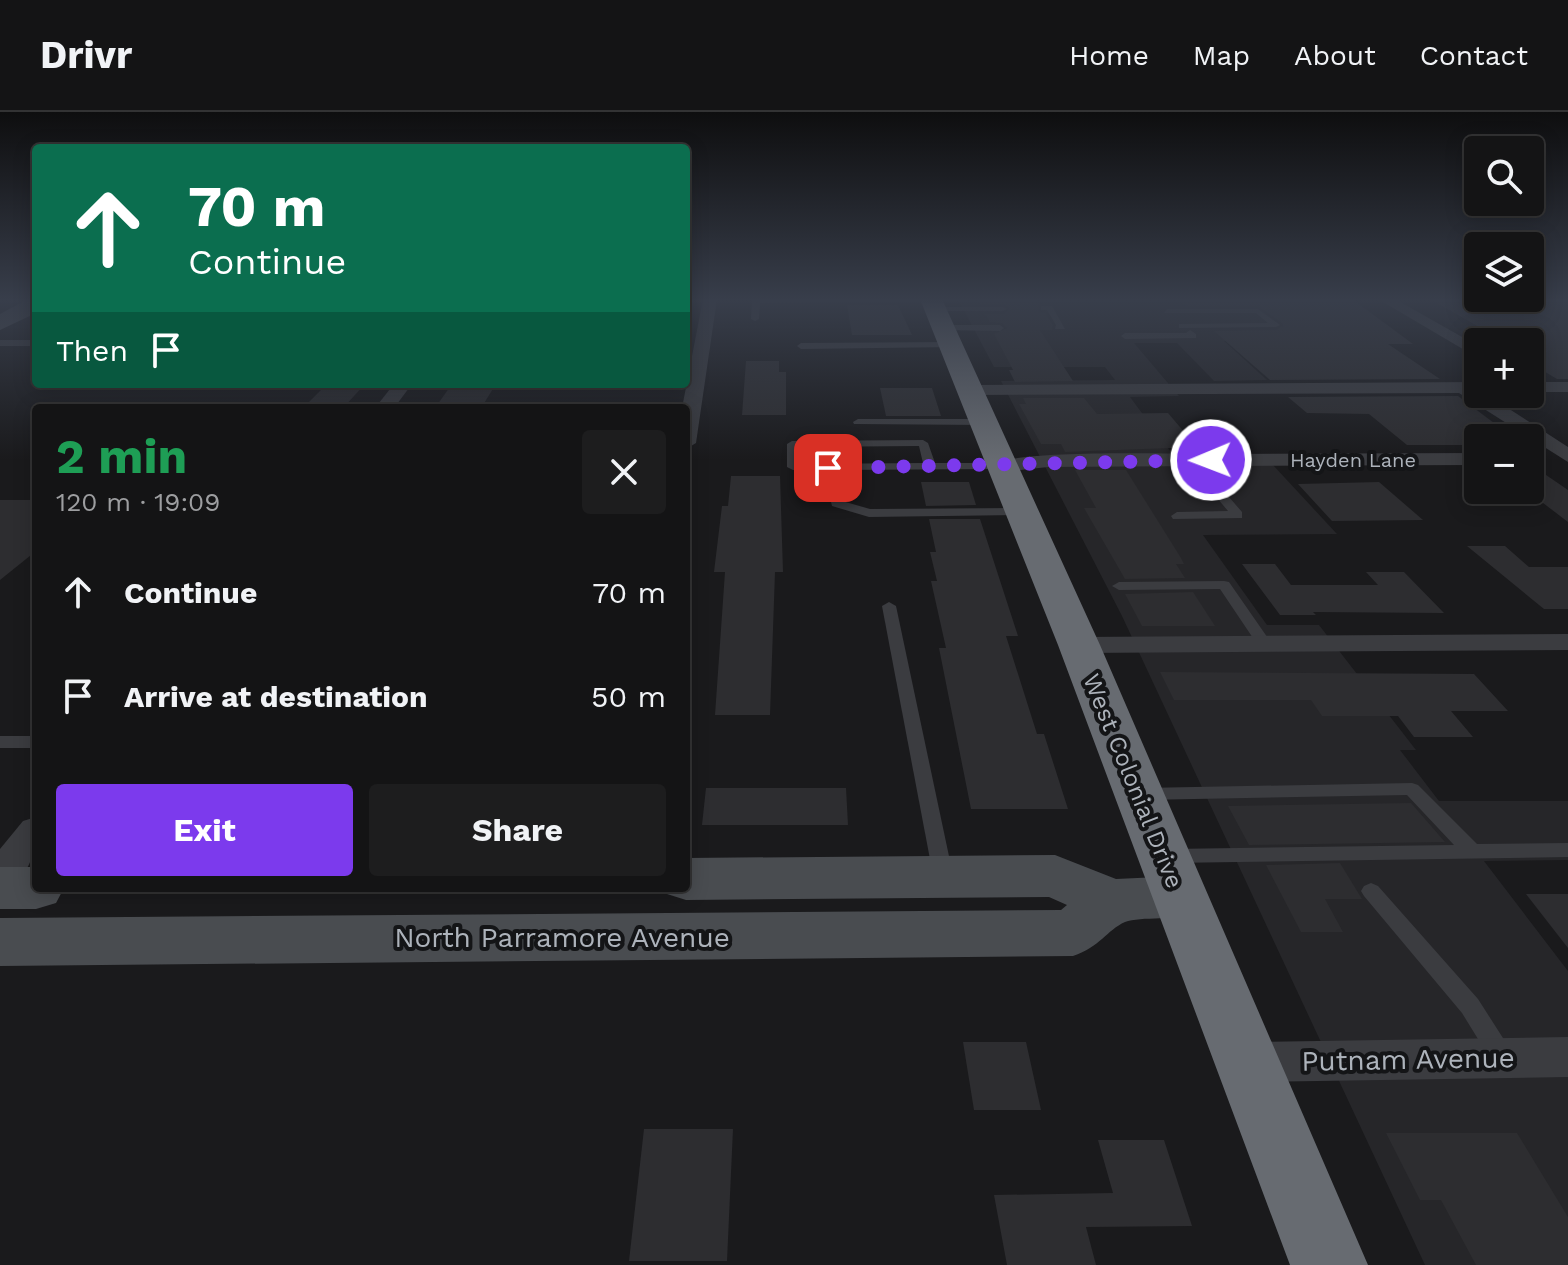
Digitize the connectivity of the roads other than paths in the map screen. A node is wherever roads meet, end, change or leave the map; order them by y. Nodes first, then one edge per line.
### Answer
1 (701, 353) edge
2 (962, 353) edge
3 (1544, 386) edge
4 (1568, 387) edge
5 (400, 388) edge
6 (1464, 388) edge
7 (387, 404) edge
8 (977, 406) junction
9 (1499, 408) edge
10 (690, 419) edge
11 (858, 422) dead end
12 (1568, 458) edge
13 (1464, 459) edge
14 (1544, 459) edge
15 (1210, 461) junction
16 (930, 466) junction
17 (1002, 466) junction
18 (828, 468) junction
19 (1023, 512) junction
20 (1177, 516) dead end
21 (1119, 586) dead end
22 (889, 606) dead end
23 (1568, 642) edge
24 (1264, 644) junction
25 (1079, 645) junction
26 (0, 742) edge
27 (32, 742) edge
28 (1139, 794) junction
29 (32, 835) edge
30 (1568, 850) edge
31 (1474, 853) junction
32 (0, 874) edge
33 (943, 875) junction
34 (1172, 877) junction
35 (690, 879) edge
36 (0, 888) edge
37 (32, 888) edge
38 (1371, 891) dead end
39 (1112, 901) junction
40 (0, 942) edge
41 (1568, 1057) edge
42 (1503, 1058) junction
43 (1248, 1062) junction
44 (1329, 1265) edge

1 - 10 street
2 - 8 highway, West Colonial Drive
3 - 4 street
5 - 7 street
6 - 8 street
8 - 11 lane
8 - 17 highway, West Colonial Drive
9 - 12 street
12 - 14 street
13 - 15 street, Hayden Lane
15 - 17 street, Hayden Lane
15 - 20 lane
16 - 17 lane
16 - 18 lane
16 - 18 lane
17 - 19 highway, West Colonial Drive
18 - 19 lane
19 - 25 highway, West Colonial Drive
21 - 24 lane
22 - 33 lane
23 - 24 street
24 - 25 street
25 - 28 highway, West Colonial Drive
26 - 27 lane
28 - 31 lane
28 - 34 highway, West Colonial Drive
29 - 32 street
30 - 31 lane
31 - 34 lane
33 - 35 street
33 - 39 street
34 - 39 street
34 - 43 highway, West Colonial Drive
36 - 37 street
38 - 42 lane
39 - 40 street, North Parramore Avenue
41 - 42 street, Putnam Avenue
42 - 43 street, Putnam Avenue
43 - 44 highway, West Colonial Drive

